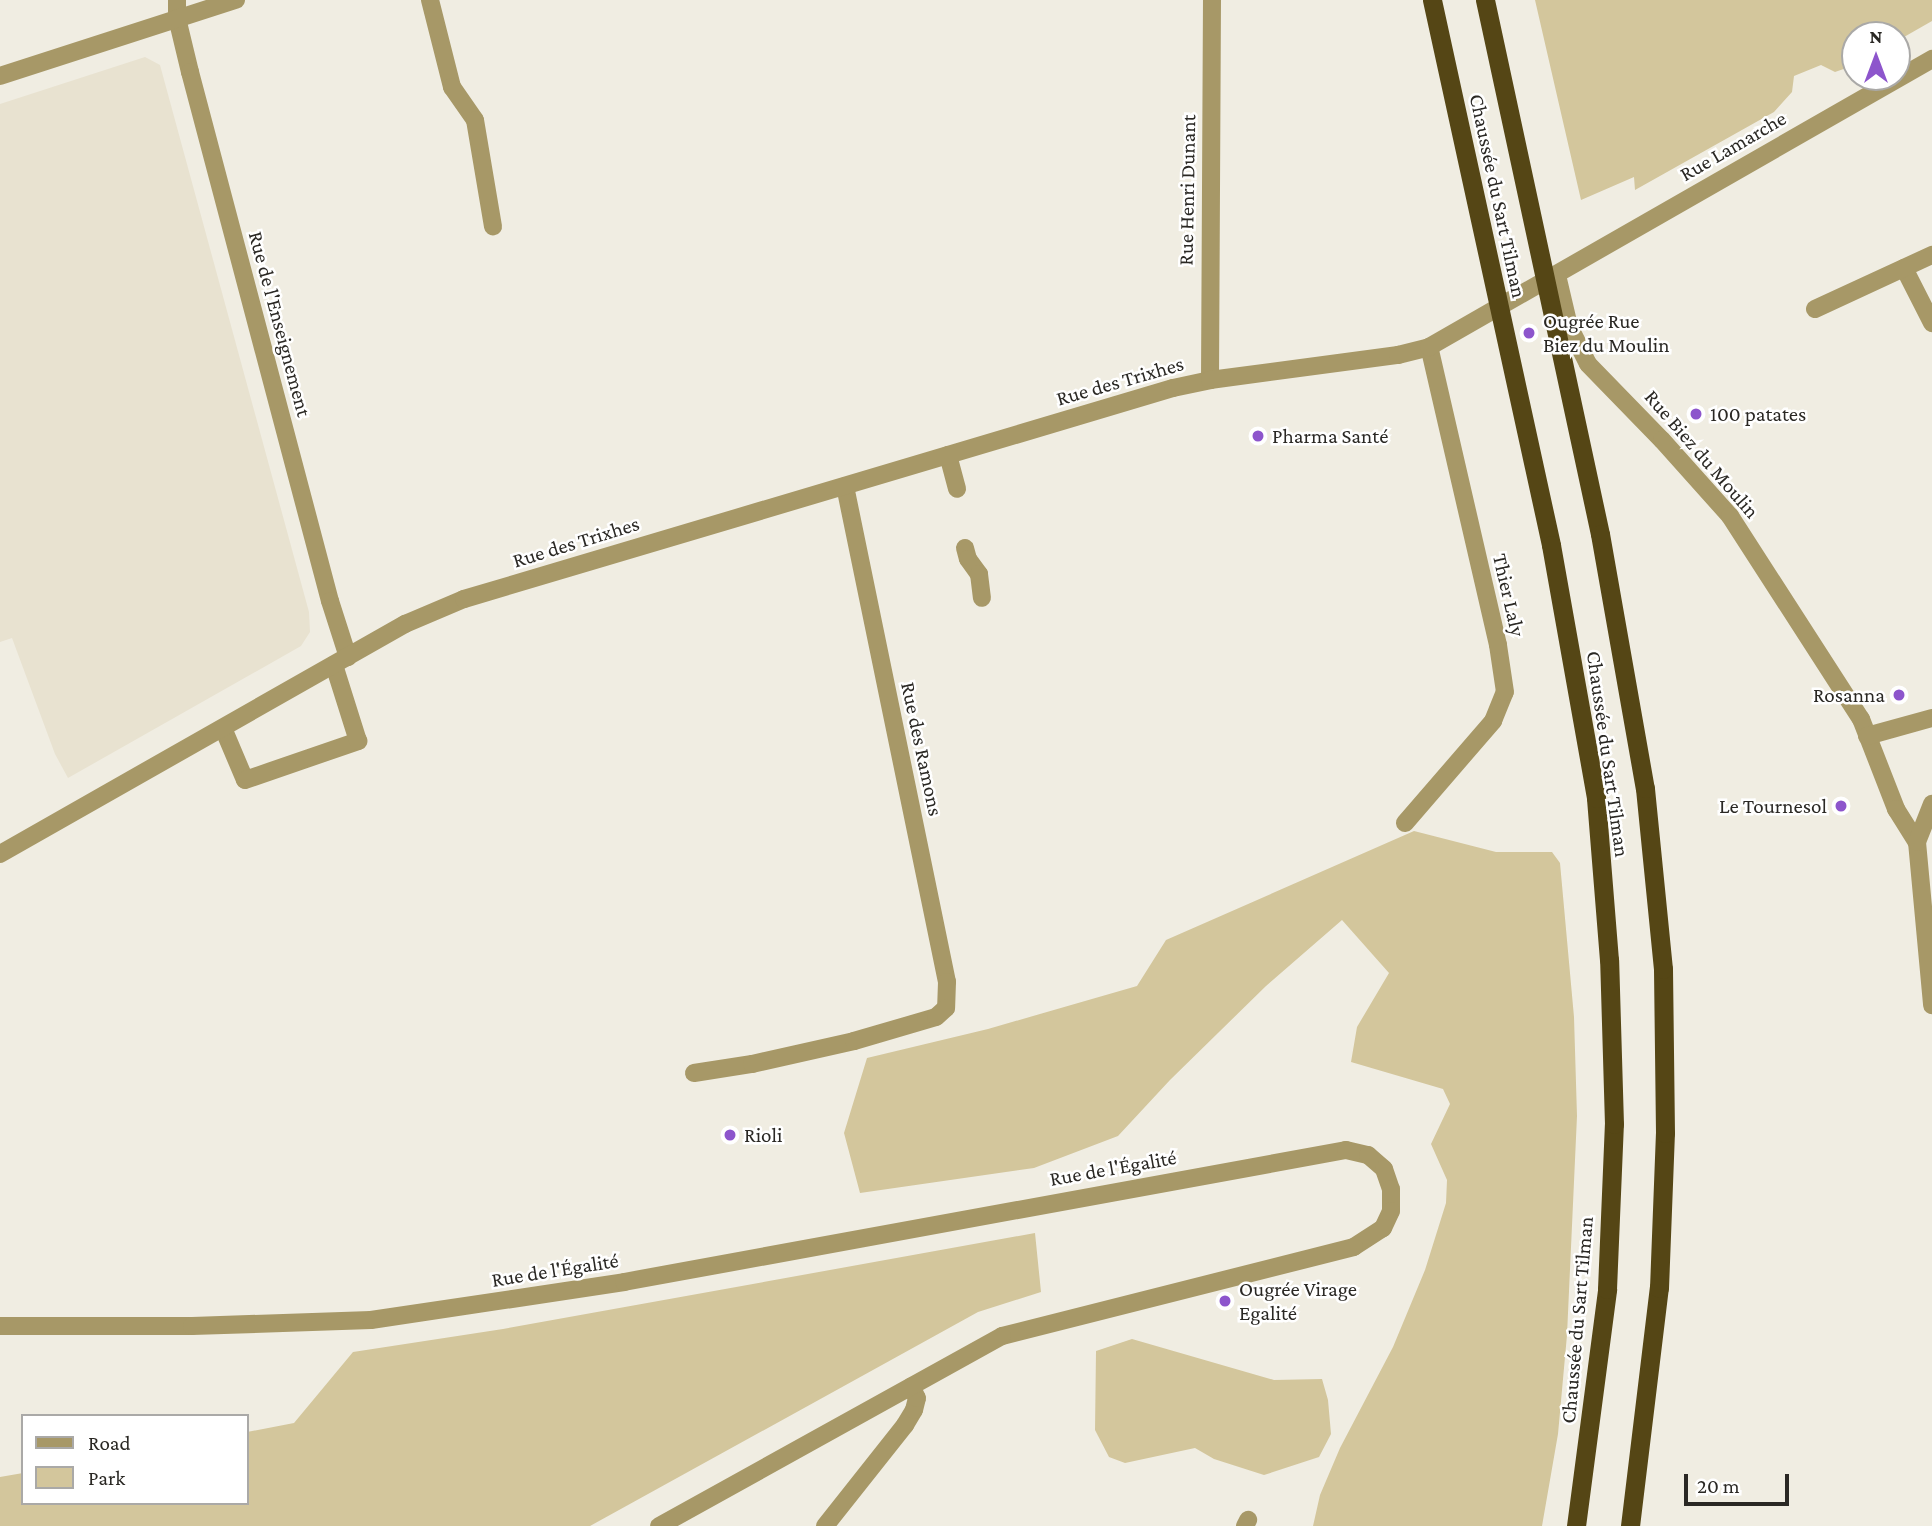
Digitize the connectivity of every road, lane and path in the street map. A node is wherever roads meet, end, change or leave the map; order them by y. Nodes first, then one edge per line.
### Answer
1 (236, 0) edge
2 (430, 0) edge
3 (1212, 0) edge
4 (1432, 0) edge
5 (1485, 0) edge
6 (177, 9) edge
7 (1932, 59) edge
8 (0, 76) edge
9 (493, 226) dead end
10 (1932, 255) edge
11 (1904, 268) junction
12 (1557, 275) junction
13 (1815, 309) dead end
14 (1932, 323) edge
15 (1429, 347) junction
16 (1210, 380) junction
17 (948, 456) junction
18 (845, 486) junction
19 (957, 489) dead end
20 (965, 548) dead end
21 (982, 598) dead end
22 (341, 661) junction
23 (1932, 718) edge
24 (223, 728) junction
25 (1867, 736) junction
26 (1932, 804) edge
27 (1405, 823) dead end
28 (1917, 842) junction
29 (0, 854) edge
30 (1932, 1005) edge
31 (694, 1073) dead end
32 (0, 1326) edge
33 (911, 1386) junction
34 (659, 1526) edge
35 (825, 1526) edge
36 (1576, 1526) edge
37 (1630, 1526) edge

1 - 6 street
2 - 9 street
3 - 16 street, Rue Henri Dunant
4 - 36 highway, Chaussée du Sart Tilman, bridge
5 - 37 highway, Chaussée du Sart Tilman, bridge
6 - 8 street
6 - 22 street, Rue de l'Enseignement
7 - 12 street, Rue Lamarche
10 - 11 street
11 - 13 street
11 - 14 street
12 - 15 street
12 - 25 street, Rue Biez du Moulin
15 - 16 street
15 - 27 street, Thier Laly
16 - 17 street, Rue des Trixhes
17 - 18 street, Rue des Trixhes
17 - 19 street
18 - 22 street, Rue des Trixhes
18 - 31 street, Rue des Ramons
20 - 21 street
22 - 24 street, Rue des Trixhes
22 - 24 street, Rue de l'Enseignement
23 - 25 street
24 - 29 street, Rue des Trixhes
25 - 28 street, Rue Biez du Moulin
26 - 28 street
28 - 30 street, Rue Biez du Moulin
32 - 33 street, Rue de l'Égalité
33 - 34 street, Rue de l'Égalité
33 - 35 street

